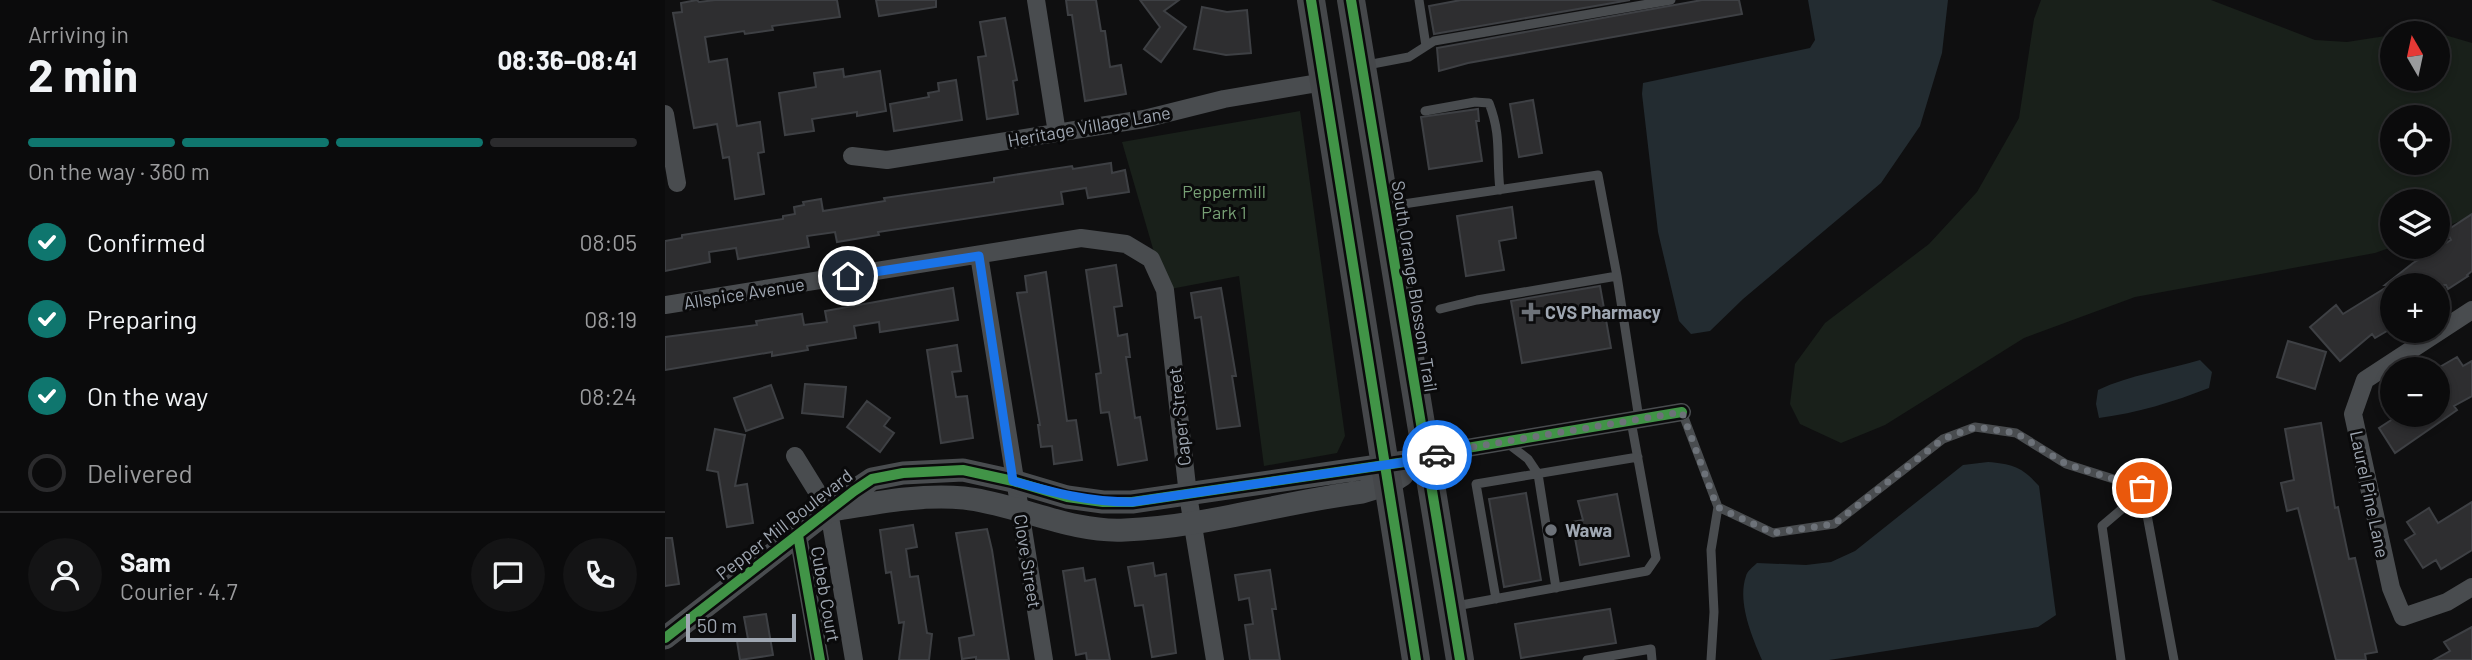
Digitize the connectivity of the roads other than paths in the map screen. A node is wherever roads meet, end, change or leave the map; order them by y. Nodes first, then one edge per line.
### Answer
1 (1036, 0) edge
2 (1311, 0) edge
3 (1351, 0) edge
4 (1419, 0) edge
5 (1671, 0) edge
6 (1426, 46) junction
7 (1362, 65) junction
8 (1324, 82) junction
9 (1425, 111) dead end
10 (665, 114) edge
11 (1057, 133) junction
12 (852, 156) dead end
13 (677, 183) dead end
14 (1500, 190) junction
15 (1385, 207) junction
16 (979, 256) junction
17 (1151, 259) joint
18 (1617, 276) junction
19 (665, 305) edge
20 (1440, 309) dead end
21 (2472, 310) edge
22 (1682, 412) joint
23 (1635, 420) junction
24 (1506, 441) junction
25 (795, 456) dead end
26 (1637, 457) junction
27 (1426, 459) junction
28 (1386, 474) junction
29 (1538, 474) junction
30 (1013, 481) junction
31 (2142, 488) junction
32 (1188, 495) junction
33 (1717, 507) junction
34 (829, 511) junction
35 (1020, 511) junction
36 (1192, 522) junction
37 (798, 535) junction
38 (2472, 587) edge
39 (1556, 588) junction
40 (1496, 599) junction
41 (1451, 607) junction
42 (665, 638) edge
43 (820, 660) edge
44 (854, 660) edge
45 (1044, 660) edge
46 (1215, 660) edge
47 (1416, 660) edge
48 (1460, 660) edge
49 (1587, 660) edge
50 (1652, 660) edge
51 (1711, 660) edge
52 (2121, 660) edge
53 (2174, 660) edge

1 - 11 street
2 - 8 main road
3 - 7 main road, South Orange Blossom Trail
4 - 6 lane
5 - 6 lane
6 - 7 lane
7 - 15 main road, South Orange Blossom Trail
8 - 11 street, Heritage Village Lane
8 - 28 main road
9 - 14 lane
10 - 13 street
11 - 12 street, Heritage Village Lane
14 - 15 lane
14 - 18 lane
15 - 27 main road, South Orange Blossom Trail
16 - 17 street, Allspice Avenue
16 - 19 street, Allspice Avenue
16 - 30 street, Clove Street
17 - 32 street, Caper Street
18 - 20 lane
18 - 23 lane
21 - 38 street, Laurel Pine Lane
22 - 23 street, Pepper Mill Boulevard
22 - 33 lane
23 - 24 street, Pepper Mill Boulevard
23 - 26 lane
24 - 27 street, Pepper Mill Boulevard
24 - 29 lane
25 - 34 street
26 - 29 lane
26 - 39 lane
27 - 28 street, Pepper Mill Boulevard
27 - 41 main road, South Orange Blossom Trail
28 - 32 street, Pepper Mill Boulevard
28 - 36 street, Pepper Mill Boulevard
28 - 47 main road
29 - 39 lane
29 - 40 lane
30 - 32 street, Pepper Mill Boulevard
30 - 34 street, Pepper Mill Boulevard
30 - 35 street, Clove Street
31 - 33 lane
31 - 52 lane
31 - 53 lane
32 - 36 street, Caper Street
33 - 51 lane
34 - 35 street, Pepper Mill Boulevard
34 - 37 street, Pepper Mill Boulevard
34 - 44 street, Cubeb Court
35 - 36 street, Pepper Mill Boulevard
35 - 45 street, Clove Street
36 - 46 street, Caper Street
37 - 42 street, Pepper Mill Boulevard
37 - 43 street, Cubeb Court
39 - 40 lane
40 - 41 lane
41 - 48 main road, South Orange Blossom Trail
49 - 50 lane

